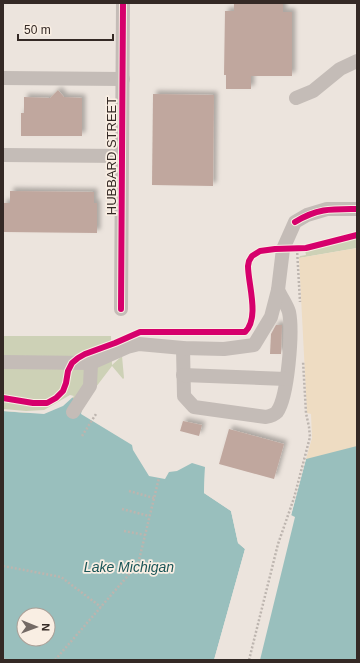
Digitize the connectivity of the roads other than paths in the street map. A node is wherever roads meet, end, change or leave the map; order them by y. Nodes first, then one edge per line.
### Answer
1 (123, 3) edge
2 (357, 61) edge
3 (3, 78) edge
4 (122, 79) junction
5 (296, 98) dead end
6 (3, 156) edge
7 (122, 156) junction
8 (357, 209) edge
9 (278, 290) junction
10 (121, 309) dead end
11 (183, 348) junction
12 (3, 362) edge
13 (91, 363) junction
14 (183, 375) junction
15 (286, 379) junction
16 (73, 412) dead end

1 - 4 street, HUBBARD STREET
2 - 5 street
3 - 4 street
4 - 7 street, HUBBARD STREET
6 - 7 street
7 - 10 street, HUBBARD STREET
8 - 9 street
9 - 11 street
9 - 15 street
11 - 13 street
11 - 14 street
12 - 13 street
13 - 16 street
14 - 15 street
14 - 15 street

